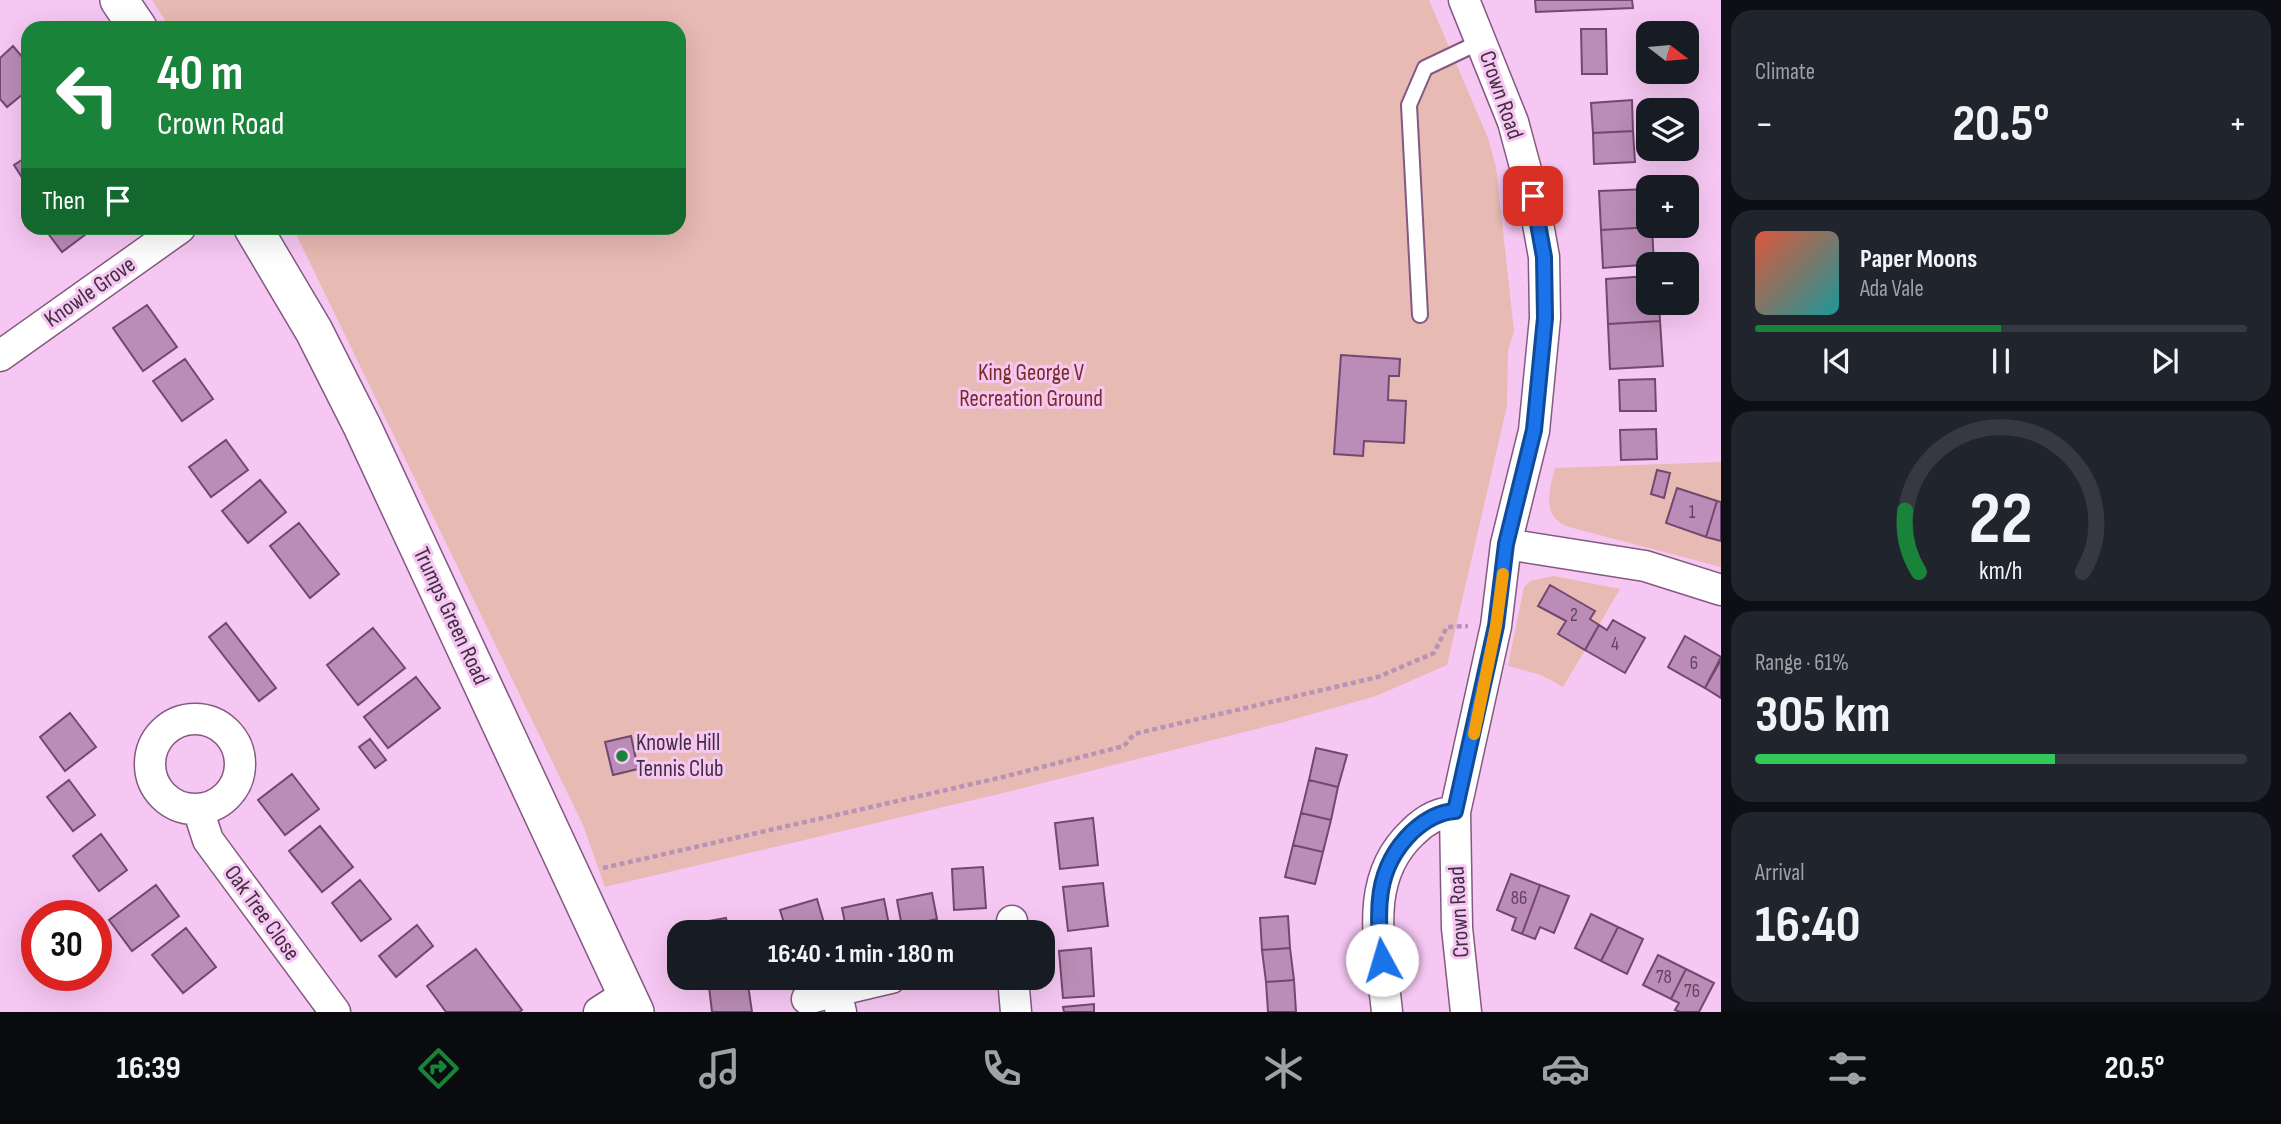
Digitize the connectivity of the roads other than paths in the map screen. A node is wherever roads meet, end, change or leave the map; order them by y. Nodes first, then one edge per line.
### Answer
1 (119, 0) edge
2 (1464, 0) edge
3 (133, 21) edge
4 (1482, 41) junction
5 (170, 235) edge
6 (257, 235) edge
7 (1420, 316) dead end
8 (0, 356) edge
9 (1506, 544) junction
10 (1721, 590) edge
11 (198, 809) dead end
12 (1455, 811) junction
13 (863, 990) edge
14 (1014, 990) edge
15 (807, 999) dead end
16 (838, 1001) edge
17 (620, 1006) edge
18 (335, 1012) edge
19 (1016, 1012) edge
20 (1387, 1012) edge
21 (1466, 1012) edge

1 - 3 street
2 - 4 street, Crown Road
4 - 7 lane
4 - 9 street, Crown Road
5 - 8 street, Knowle Grove
6 - 17 street, Trumps Green Road
9 - 10 street
9 - 12 street, Crown Road
11 - 18 street, Oak Tree Close
12 - 20 street
12 - 21 street, Crown Road
13 - 16 street
14 - 19 street
15 - 16 street

